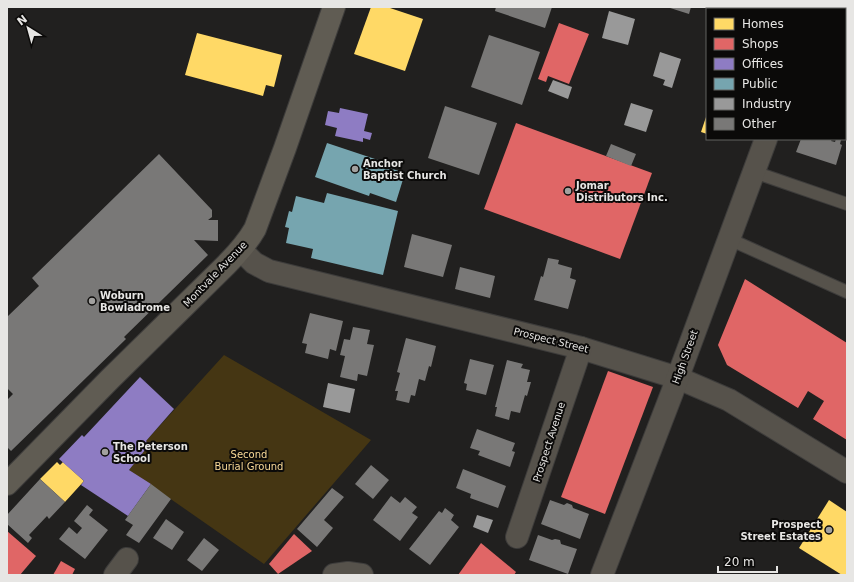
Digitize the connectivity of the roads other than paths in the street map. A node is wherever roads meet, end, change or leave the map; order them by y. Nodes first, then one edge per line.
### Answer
1 (334, 7) edge
2 (766, 140) edge
3 (754, 172) junction
4 (847, 204) edge
5 (729, 239) junction
6 (241, 250) junction
7 (847, 292) edge
8 (580, 348) junction
9 (678, 378) junction
10 (847, 472) edge
11 (7, 484) edge
12 (517, 537) dead end
13 (334, 575) edge
14 (362, 575) edge
15 (602, 575) edge

1 - 6 main road, Montvale Avenue
2 - 3 street, High Street
3 - 4 lane
3 - 5 street, High Street
5 - 7 lane
5 - 9 street, High Street
6 - 8 street, Prospect Street
6 - 11 main road, Montvale Avenue
8 - 9 street, Prospect Street
8 - 12 street, Prospect Avenue
9 - 10 street, Prospect Street
9 - 15 street, High Street
13 - 14 street

